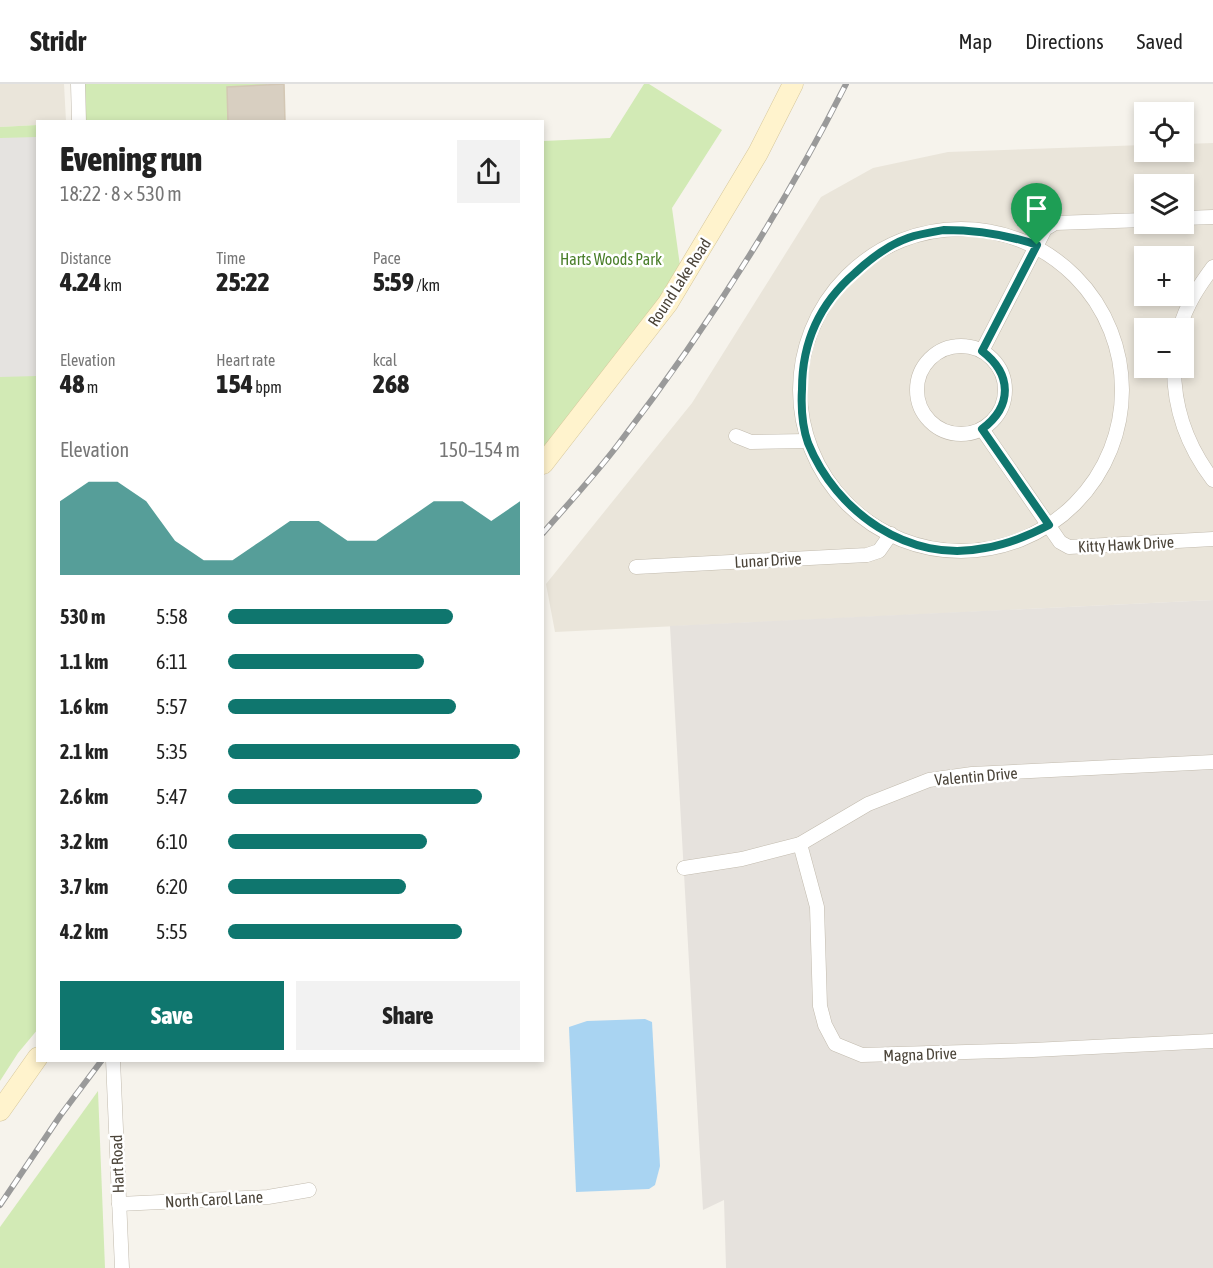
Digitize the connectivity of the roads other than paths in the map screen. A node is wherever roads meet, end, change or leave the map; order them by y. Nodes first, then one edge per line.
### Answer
1 (78, 84) edge
2 (793, 84) edge
3 (79, 120) edge
4 (1213, 217) edge
5 (1194, 218) edge
6 (1134, 220) edge
7 (1037, 245) junction
8 (1213, 267) edge
9 (1182, 318) edge
10 (982, 351) junction
11 (1174, 378) edge
12 (982, 429) junction
13 (736, 436) dead end
14 (807, 441) junction
15 (544, 463) edge
16 (1213, 480) edge
17 (1049, 525) junction
18 (891, 534) junction
19 (1213, 539) edge
20 (636, 567) dead end
21 (1213, 762) edge
22 (800, 844) junction
23 (684, 868) dead end
24 (1213, 1041) edge
25 (36, 1060) edge
26 (113, 1062) edge
27 (0, 1111) edge
28 (309, 1190) dead end
29 (119, 1204) junction
30 (122, 1268) edge

1 - 3 street
2 - 15 main road, Round Lake Road
4 - 5 street
6 - 7 street
7 - 10 street
7 - 14 street
7 - 17 street
8 - 9 street
10 - 12 street
10 - 12 street
11 - 16 street
12 - 17 street, Kitty Hawk Drive
13 - 14 street
14 - 18 street
17 - 18 street
17 - 19 street, Kitty Hawk Drive
18 - 20 street, Lunar Drive
21 - 22 street, Valentin Drive
22 - 23 street, Valentin Drive
22 - 24 street, Magna Drive
25 - 27 main road
26 - 29 street, Hart Road
28 - 29 street, North Carol Lane
29 - 30 street, Hart Road

